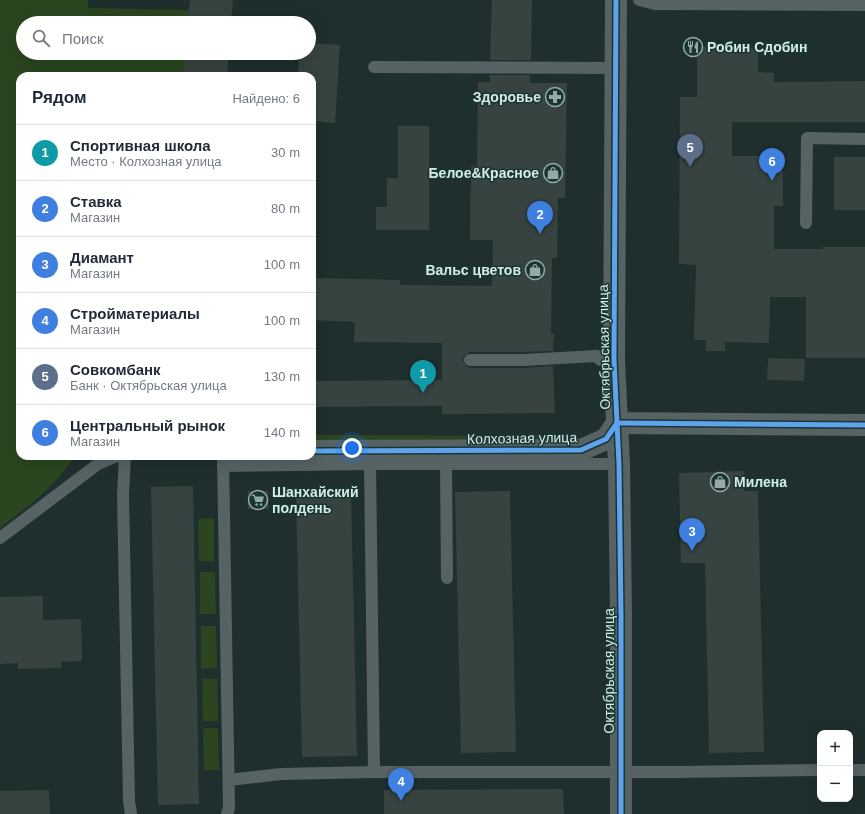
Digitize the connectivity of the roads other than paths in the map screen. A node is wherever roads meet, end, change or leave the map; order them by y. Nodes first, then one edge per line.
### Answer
1 (616, 0) edge
2 (639, 0) edge
3 (865, 5) edge
4 (374, 67) dead end
5 (616, 68) junction
6 (865, 139) edge
7 (806, 223) dead end
8 (470, 360) dead end
9 (614, 360) junction
10 (617, 423) junction
11 (865, 425) edge
12 (316, 451) edge
13 (107, 460) edge
14 (125, 460) edge
15 (223, 461) edge
16 (370, 464) junction
17 (619, 464) junction
18 (446, 465) junction
19 (0, 538) edge
20 (448, 578) dead end
21 (817, 770) edge
22 (853, 770) edge
23 (865, 770) edge
24 (374, 772) junction
25 (621, 772) junction
26 (229, 780) junction
27 (131, 814) edge
28 (227, 814) edge
29 (621, 814) edge

1 - 5 street, Октябрьская улица
2 - 3 lane
4 - 5 lane
5 - 9 street, Октябрьская улица
6 - 7 lane
8 - 9 lane
9 - 10 street, Октябрьская улица
10 - 11 street
10 - 12 street, Колхозная улица
10 - 17 street, Октябрьская улица
13 - 19 lane
14 - 27 lane
15 - 16 lane
15 - 26 lane
16 - 18 lane
16 - 24 lane
17 - 18 lane
17 - 25 street, Октябрьская улица
18 - 20 lane
21 - 25 lane
22 - 23 lane
24 - 25 lane
24 - 26 lane
25 - 29 street, Октябрьская улица
26 - 28 lane

